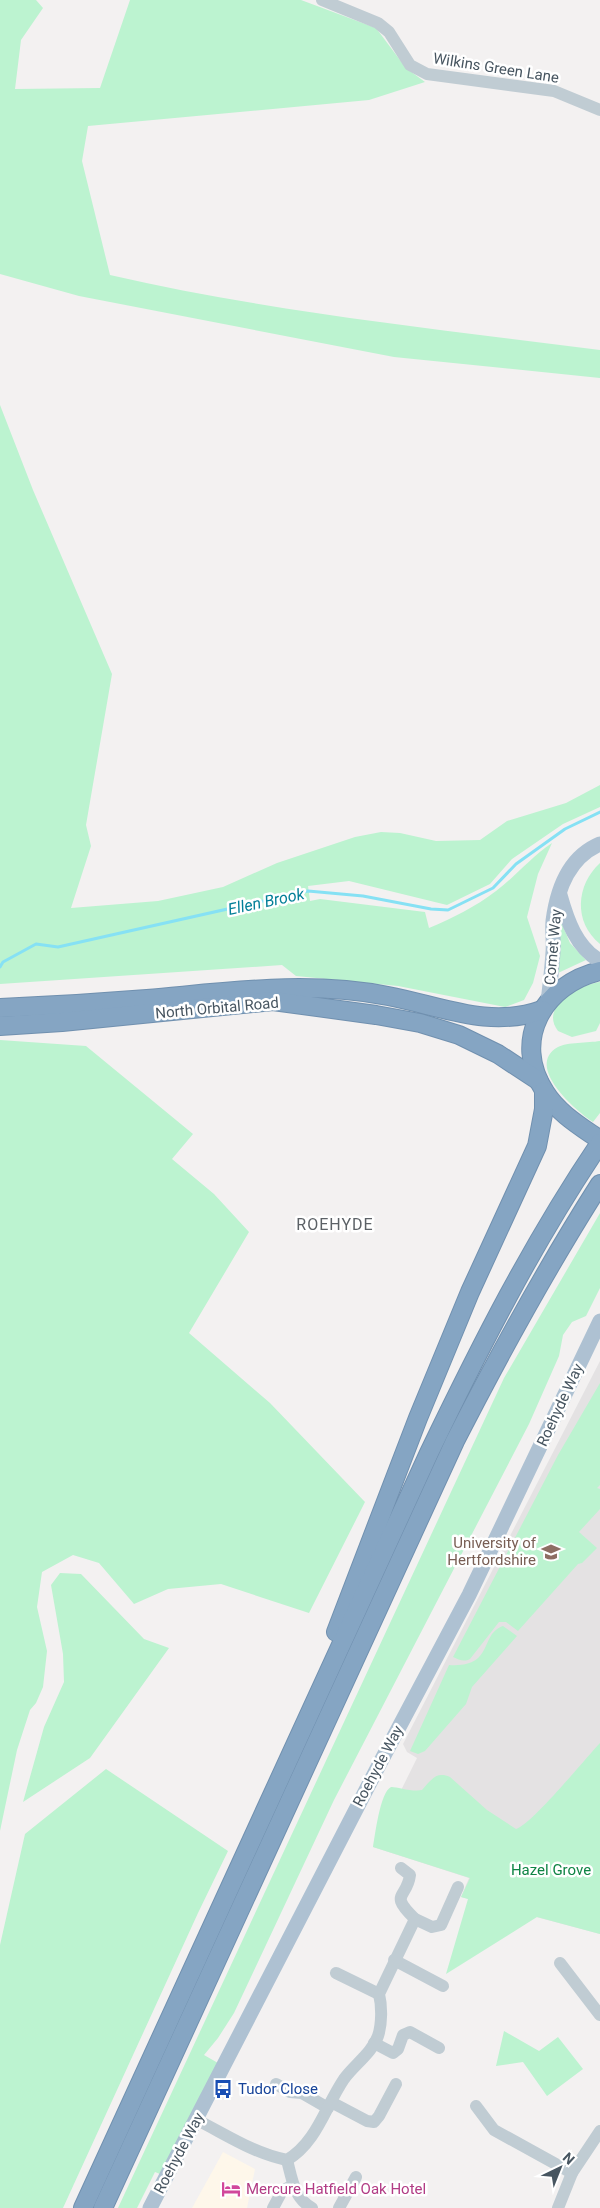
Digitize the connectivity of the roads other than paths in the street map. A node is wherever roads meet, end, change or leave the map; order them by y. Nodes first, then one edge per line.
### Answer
1 (322, 0) edge
2 (600, 110) edge
3 (600, 844) edge
4 (559, 893) junction
5 (600, 961) edge
6 (600, 971) edge
7 (545, 1006) junction
8 (0, 1008) edge
9 (0, 1026) edge
10 (542, 1086) junction
11 (600, 1142) edge
12 (600, 1184) edge
13 (600, 1321) edge
14 (596, 1340) edge
15 (318, 1695) junction
16 (401, 1868) dead end
17 (458, 1887) dead end
18 (415, 1919) junction
19 (394, 1960) junction
20 (560, 1963) dead end
21 (336, 1973) dead end
22 (443, 1986) dead end
23 (379, 1994) junction
24 (600, 2015) edge
25 (374, 2043) junction
26 (439, 2048) dead end
27 (276, 2084) dead end
28 (396, 2084) dead end
29 (330, 2105) junction
30 (476, 2106) dead end
31 (197, 2120) junction
32 (600, 2131) edge
33 (287, 2160) junction
34 (572, 2173) junction
35 (356, 2177) dead end
36 (294, 2185) junction
37 (83, 2208) edge
38 (103, 2208) edge
39 (150, 2208) edge
40 (272, 2208) edge
41 (312, 2208) edge
42 (339, 2208) edge
43 (558, 2208) edge

1 - 2 street, Wilkins Green Lane
3 - 4 main road, Comet Way
4 - 5 main road, Comet Way
4 - 7 main road, Comet Way
6 - 7 highway
7 - 8 highway, North Orbital Road
7 - 10 highway
9 - 10 highway, North Orbital Road
10 - 11 highway
10 - 15 highway
11 - 15 highway
12 - 38 highway
13 - 14 main road, Roehyde Way
14 - 31 main road, Roehyde Way
15 - 37 highway
16 - 18 street
17 - 18 street
18 - 19 street
19 - 22 street
19 - 23 street
20 - 24 street
21 - 23 street
23 - 25 street
25 - 26 street
25 - 29 street
27 - 29 street
28 - 29 street
29 - 33 street
30 - 34 street
31 - 33 street
31 - 39 main road, Roehyde Way
32 - 34 street
33 - 36 street
34 - 43 street
35 - 42 street
36 - 40 street
36 - 41 street

